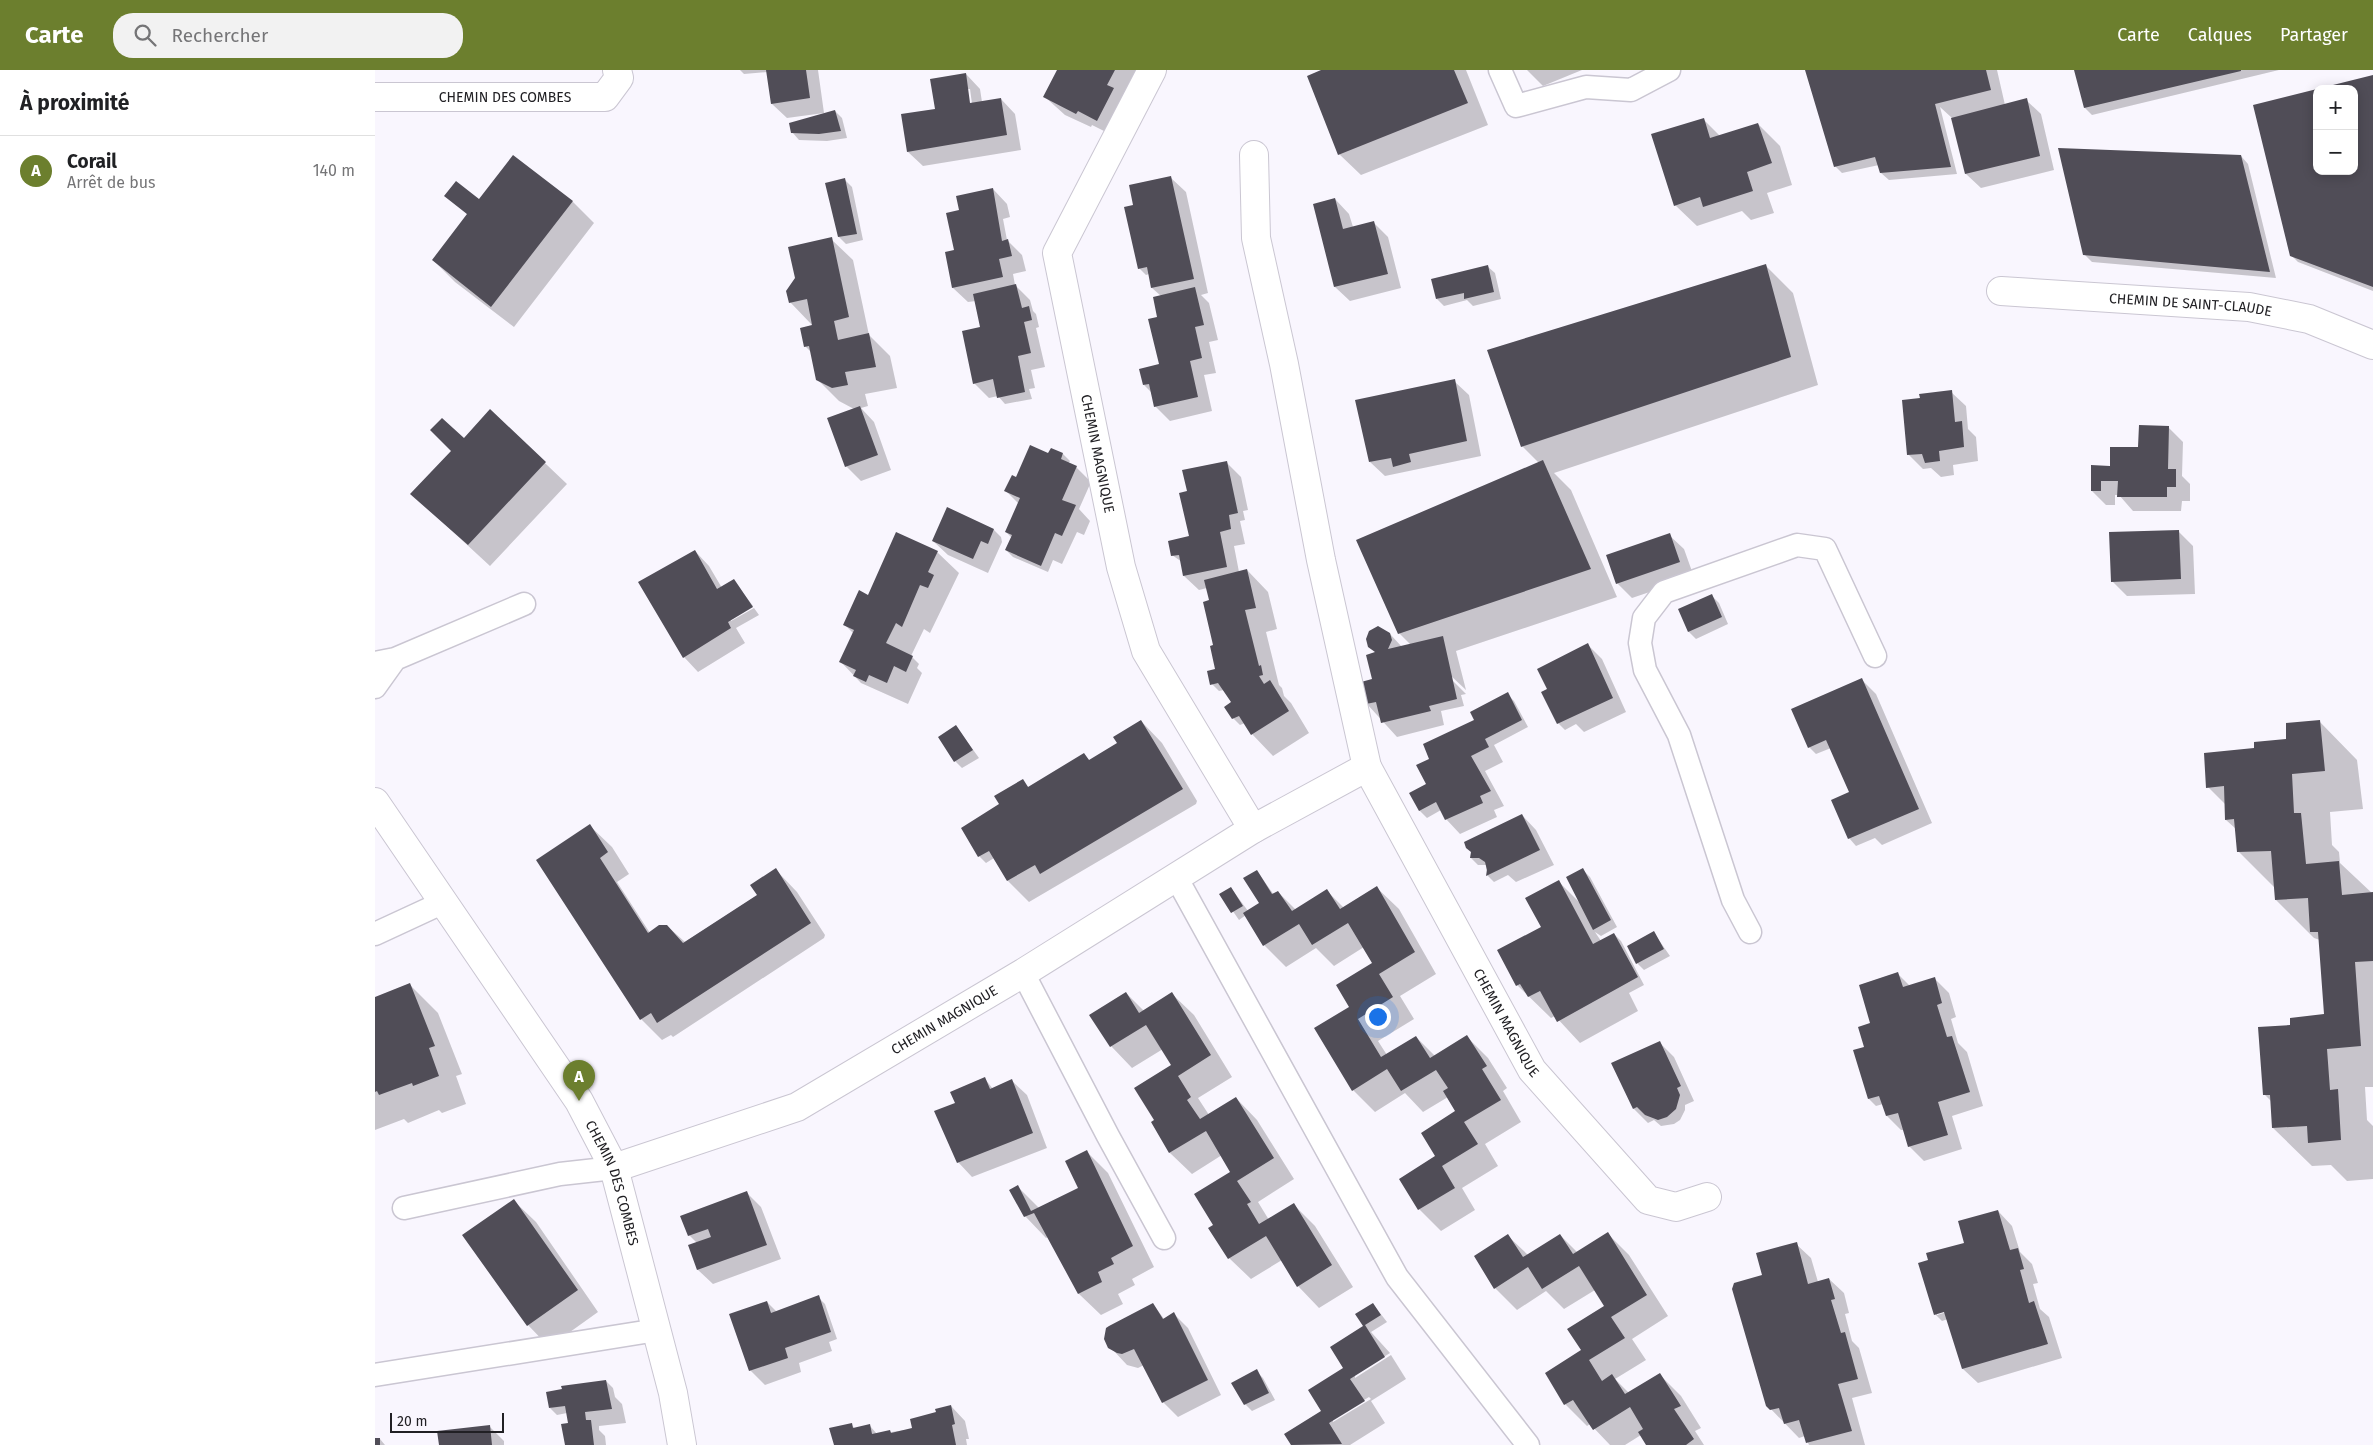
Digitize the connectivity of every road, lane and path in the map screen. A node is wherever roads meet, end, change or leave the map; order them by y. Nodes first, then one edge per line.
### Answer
1 (617, 70) edge
2 (1152, 70) edge
3 (1500, 70) edge
4 (1669, 70) edge
5 (375, 97) edge
6 (1254, 155) dead end
7 (2001, 291) dead end
8 (2373, 346) edge
9 (524, 604) dead end
10 (1875, 656) dead end
11 (385, 661) edge
12 (375, 686) edge
13 (1367, 766) junction
14 (375, 802) edge
15 (1253, 829) junction
16 (1176, 877) junction
17 (444, 902) junction
18 (1751, 932) dead end
19 (375, 934) edge
20 (1023, 973) junction
21 (614, 1168) junction
22 (1707, 1197) dead end
23 (403, 1208) dead end
24 (1164, 1238) dead end
25 (657, 1330) junction
26 (375, 1375) edge
27 (682, 1445) edge
28 (1528, 1445) edge

1 - 5 street, CHEMIN DES COMBES
2 - 15 street, CHEMIN MAGNIQUE
3 - 4 lane
6 - 13 street, CHEMIN MAGNIQUE
7 - 8 street, CHEMIN DE SAINT-CLAUDE
9 - 11 lane
10 - 18 lane
11 - 12 lane
13 - 15 street, CHEMIN MAGNIQUE
13 - 22 street, CHEMIN MAGNIQUE
14 - 17 street, CHEMIN DES COMBES
15 - 16 street, CHEMIN MAGNIQUE
16 - 20 street, CHEMIN MAGNIQUE
16 - 28 lane
17 - 19 lane
17 - 21 street, CHEMIN DES COMBES
20 - 21 street, CHEMIN MAGNIQUE
20 - 24 lane
21 - 23 lane
21 - 25 street, CHEMIN DES COMBES
25 - 26 lane
25 - 27 street, CHEMIN DES COMBES

